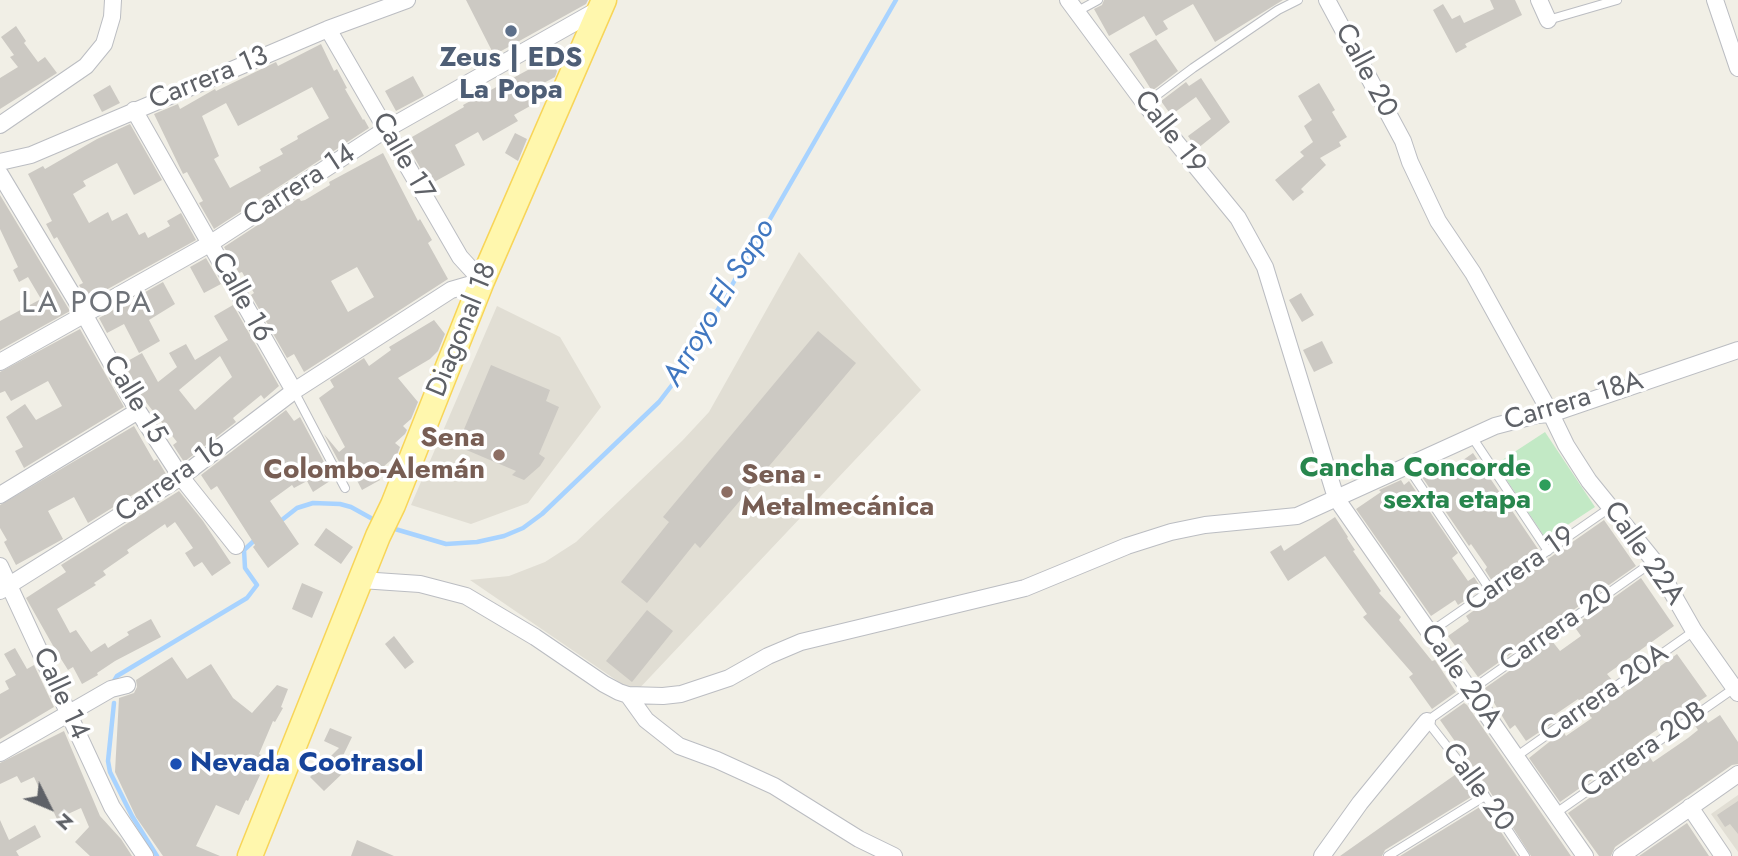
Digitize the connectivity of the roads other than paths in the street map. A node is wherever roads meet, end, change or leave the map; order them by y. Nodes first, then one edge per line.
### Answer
1 (113, 0) edge
2 (407, 0) edge
3 (1098, 0) edge
4 (1298, 0) edge
5 (1327, 0) edge
6 (1539, 0) edge
7 (1617, 0) edge
8 (1715, 0) edge
9 (602, 5) edge
10 (1072, 6) edge
11 (1548, 20) joint
12 (328, 29) junction
13 (1738, 68) edge
14 (1145, 104) junction
15 (134, 110) junction
16 (0, 125) edge
17 (385, 130) junction
18 (4, 159) edge
19 (0, 174) edge
20 (211, 243) junction
21 (482, 281) junction
22 (84, 314) junction
23 (1738, 350) edge
24 (0, 362) edge
25 (294, 391) junction
26 (138, 411) junction
27 (1551, 414) junction
28 (1472, 437) junction
29 (1407, 466) junction
30 (181, 477) junction
31 (345, 488) dead end
32 (0, 495) edge
33 (1336, 498) junction
34 (1612, 507) junction
35 (236, 546) dead end
36 (1548, 551) junction
37 (1654, 561) junction
38 (0, 566) edge
39 (361, 580) junction
40 (5, 588) edge
41 (1491, 591) junction
42 (1694, 631) junction
43 (1430, 634) junction
44 (119, 687) dead end
45 (1469, 690) junction
46 (1735, 691) edge
47 (628, 695) junction
48 (68, 713) junction
49 (1427, 720) junction
50 (0, 753) edge
51 (1517, 756) junction
52 (1738, 774) edge
53 (1485, 796) junction
54 (1690, 807) junction
55 (1556, 813) junction
56 (1329, 853) edge
57 (145, 856) edge
58 (250, 856) edge
59 (894, 856) edge
60 (1388, 856) edge
61 (1525, 856) edge
62 (1585, 856) edge
63 (1620, 856) edge
64 (1723, 856) edge

1 - 16 street
2 - 12 street, Carrera 13
3 - 10 lane
4 - 14 lane
5 - 27 street, Calle 20
6 - 11 street
7 - 11 lane
8 - 13 street
9 - 17 street, Carrera 14
9 - 21 main road, Diagonal 18
10 - 14 street, Calle 19
12 - 15 street, Carrera 13
12 - 17 street, Calle 17
14 - 33 street, Calle 19
15 - 18 street, Carrera 13
15 - 20 street, Calle 16
17 - 20 street, Carrera 14
17 - 21 street, Calle 17
19 - 22 street, Calle 15
20 - 22 street, Carrera 14
20 - 25 street, Calle 16
21 - 25 street, Carrera 16
21 - 39 main road, Diagonal 18
22 - 24 street, Carrera 14
22 - 26 street, Calle 15
23 - 27 street, Carrera 18A
25 - 30 street, Carrera 16
25 - 31 lane, Calle 16
26 - 30 street, Calle 15
26 - 32 street
27 - 28 street, Carrera 18A
27 - 34 street, Calle 22A
28 - 29 street, Carrera 18A
28 - 36 lane
29 - 33 street, Carrera 18A
29 - 41 lane
30 - 35 street, Calle 15
30 - 40 street, Carrera 16
33 - 43 street, Calle 20A
33 - 47 street, Carrera 18A
34 - 36 lane, Carrera 19
34 - 37 street, Calle 22A
36 - 41 lane, Carrera 19
37 - 42 street, Calle 22A
37 - 45 lane, Carrera 20
38 - 40 street, Calle 14
39 - 47 street
39 - 58 main road, Diagonal 18
40 - 48 street, Calle 14
41 - 43 lane, Carrera 19
42 - 46 street, Calle 22A
42 - 51 lane, Carrera 20A
43 - 45 street, Calle 20A
44 - 48 street
45 - 49 lane, Carrera 20
45 - 51 street, Calle 20A
46 - 55 lane, Carrera 20B
47 - 59 street
48 - 50 street
48 - 57 street, Calle 14
49 - 53 lane, Calle 20
49 - 56 street
51 - 55 street, Calle 20A
52 - 54 street
53 - 60 lane
53 - 61 lane, Calle 20
54 - 63 street
54 - 64 street
55 - 62 street, Calle 20A

